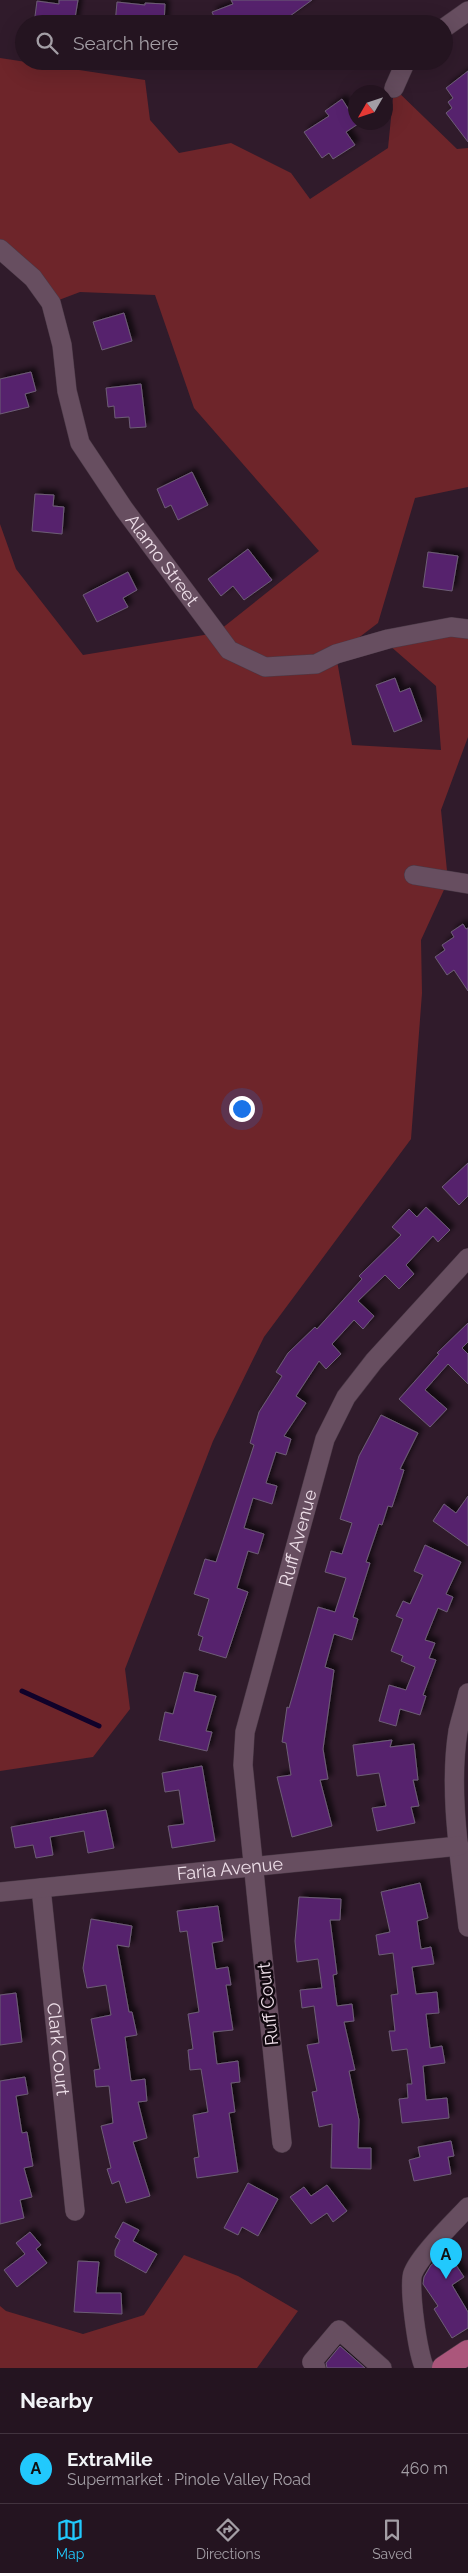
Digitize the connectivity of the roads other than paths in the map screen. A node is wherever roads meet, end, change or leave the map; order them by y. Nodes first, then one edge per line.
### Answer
1 (468, 11) edge
2 (453, 22) edge
3 (402, 70) edge
4 (394, 88) dead end
5 (0, 249) edge
6 (468, 629) edge
7 (414, 875) dead end
8 (468, 884) edge
9 (468, 1258) edge
10 (468, 1694) edge
11 (462, 1772) edge
12 (459, 1846) junction
13 (254, 1865) junction
14 (466, 1885) edge
15 (41, 1888) junction
16 (0, 1892) edge
17 (468, 1927) edge
18 (282, 2143) dead end
19 (468, 2207) edge
20 (75, 2211) dead end
21 (468, 2352) edge
22 (316, 2368) edge
23 (382, 2368) edge
24 (425, 2368) edge
25 (444, 2368) edge

1 - 2 street
3 - 4 street
5 - 6 street, Alamo Street
7 - 8 street
9 - 13 street, Ruff Avenue
10 - 11 street
11 - 12 street
12 - 13 street, Faria Avenue
12 - 14 street
13 - 15 street, Faria Avenue
13 - 18 street, Ruff Court
14 - 17 street
15 - 16 street, Faria Avenue
15 - 20 street, Clark Court
19 - 24 street
21 - 25 main road
22 - 23 street

